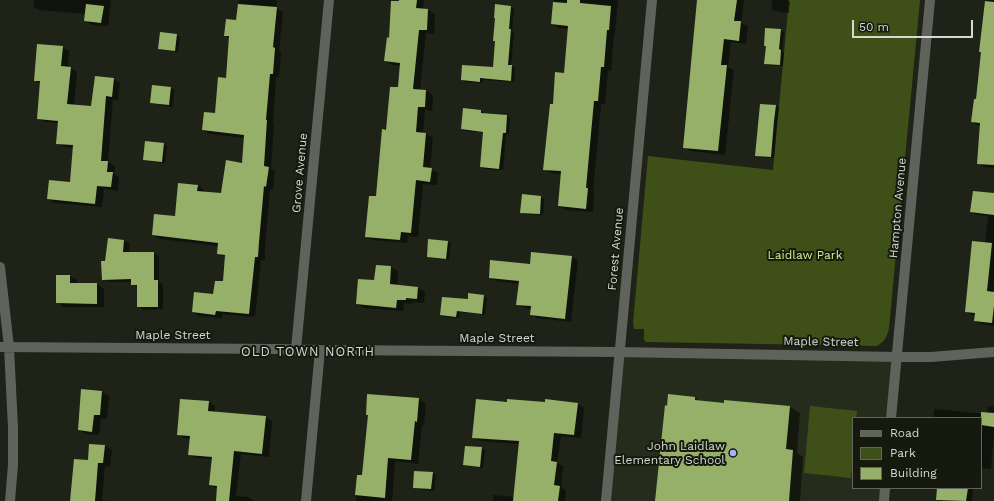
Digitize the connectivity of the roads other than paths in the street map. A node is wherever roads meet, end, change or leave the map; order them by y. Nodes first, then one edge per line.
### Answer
1 (330, 0) edge
2 (652, 0) edge
3 (930, 0) edge
4 (0, 267) edge
5 (4, 347) edge
6 (296, 349) junction
7 (320, 350) junction
8 (620, 352) junction
9 (994, 352) edge
10 (897, 357) junction
11 (892, 417) edge
12 (885, 489) edge
13 (10, 501) edge
14 (306, 501) edge
15 (606, 501) edge
16 (884, 501) edge

1 - 6 street, Grove Avenue
2 - 8 street, Forest Avenue
3 - 10 street, Hampton Avenue
4 - 5 street
5 - 6 street, Maple Street
5 - 13 street
6 - 7 street, Maple Street
7 - 8 street, Maple Street
7 - 14 street
8 - 10 street, Maple Street
8 - 15 street, Forest Avenue
9 - 10 street, Maple Street
10 - 11 street, Hampton Avenue
12 - 16 street

